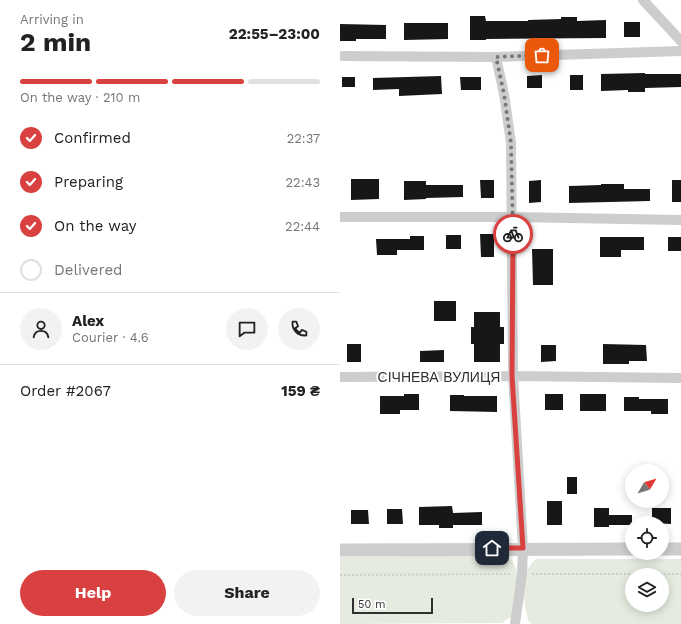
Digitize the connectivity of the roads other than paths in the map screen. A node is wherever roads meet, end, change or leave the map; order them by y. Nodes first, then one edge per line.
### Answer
1 (643, 0) edge
2 (681, 41) edge
3 (681, 51) edge
4 (340, 56) edge
5 (496, 57) junction
6 (340, 217) edge
7 (513, 217) junction
8 (681, 220) edge
9 (512, 376) junction
10 (340, 377) edge
11 (681, 378) edge
12 (523, 548) junction
13 (625, 548) edge
14 (669, 549) edge
15 (681, 549) edge
16 (340, 550) edge
17 (515, 624) edge

1 - 2 street
3 - 5 street
4 - 5 street
5 - 7 street
6 - 7 street
7 - 8 street
7 - 9 street
9 - 10 street, СІЧНЕВА ВУЛИЦЯ
9 - 11 street, СІЧНЕВА ВУЛИЦЯ
9 - 12 street
12 - 13 street
12 - 16 street
12 - 17 street
14 - 15 street

